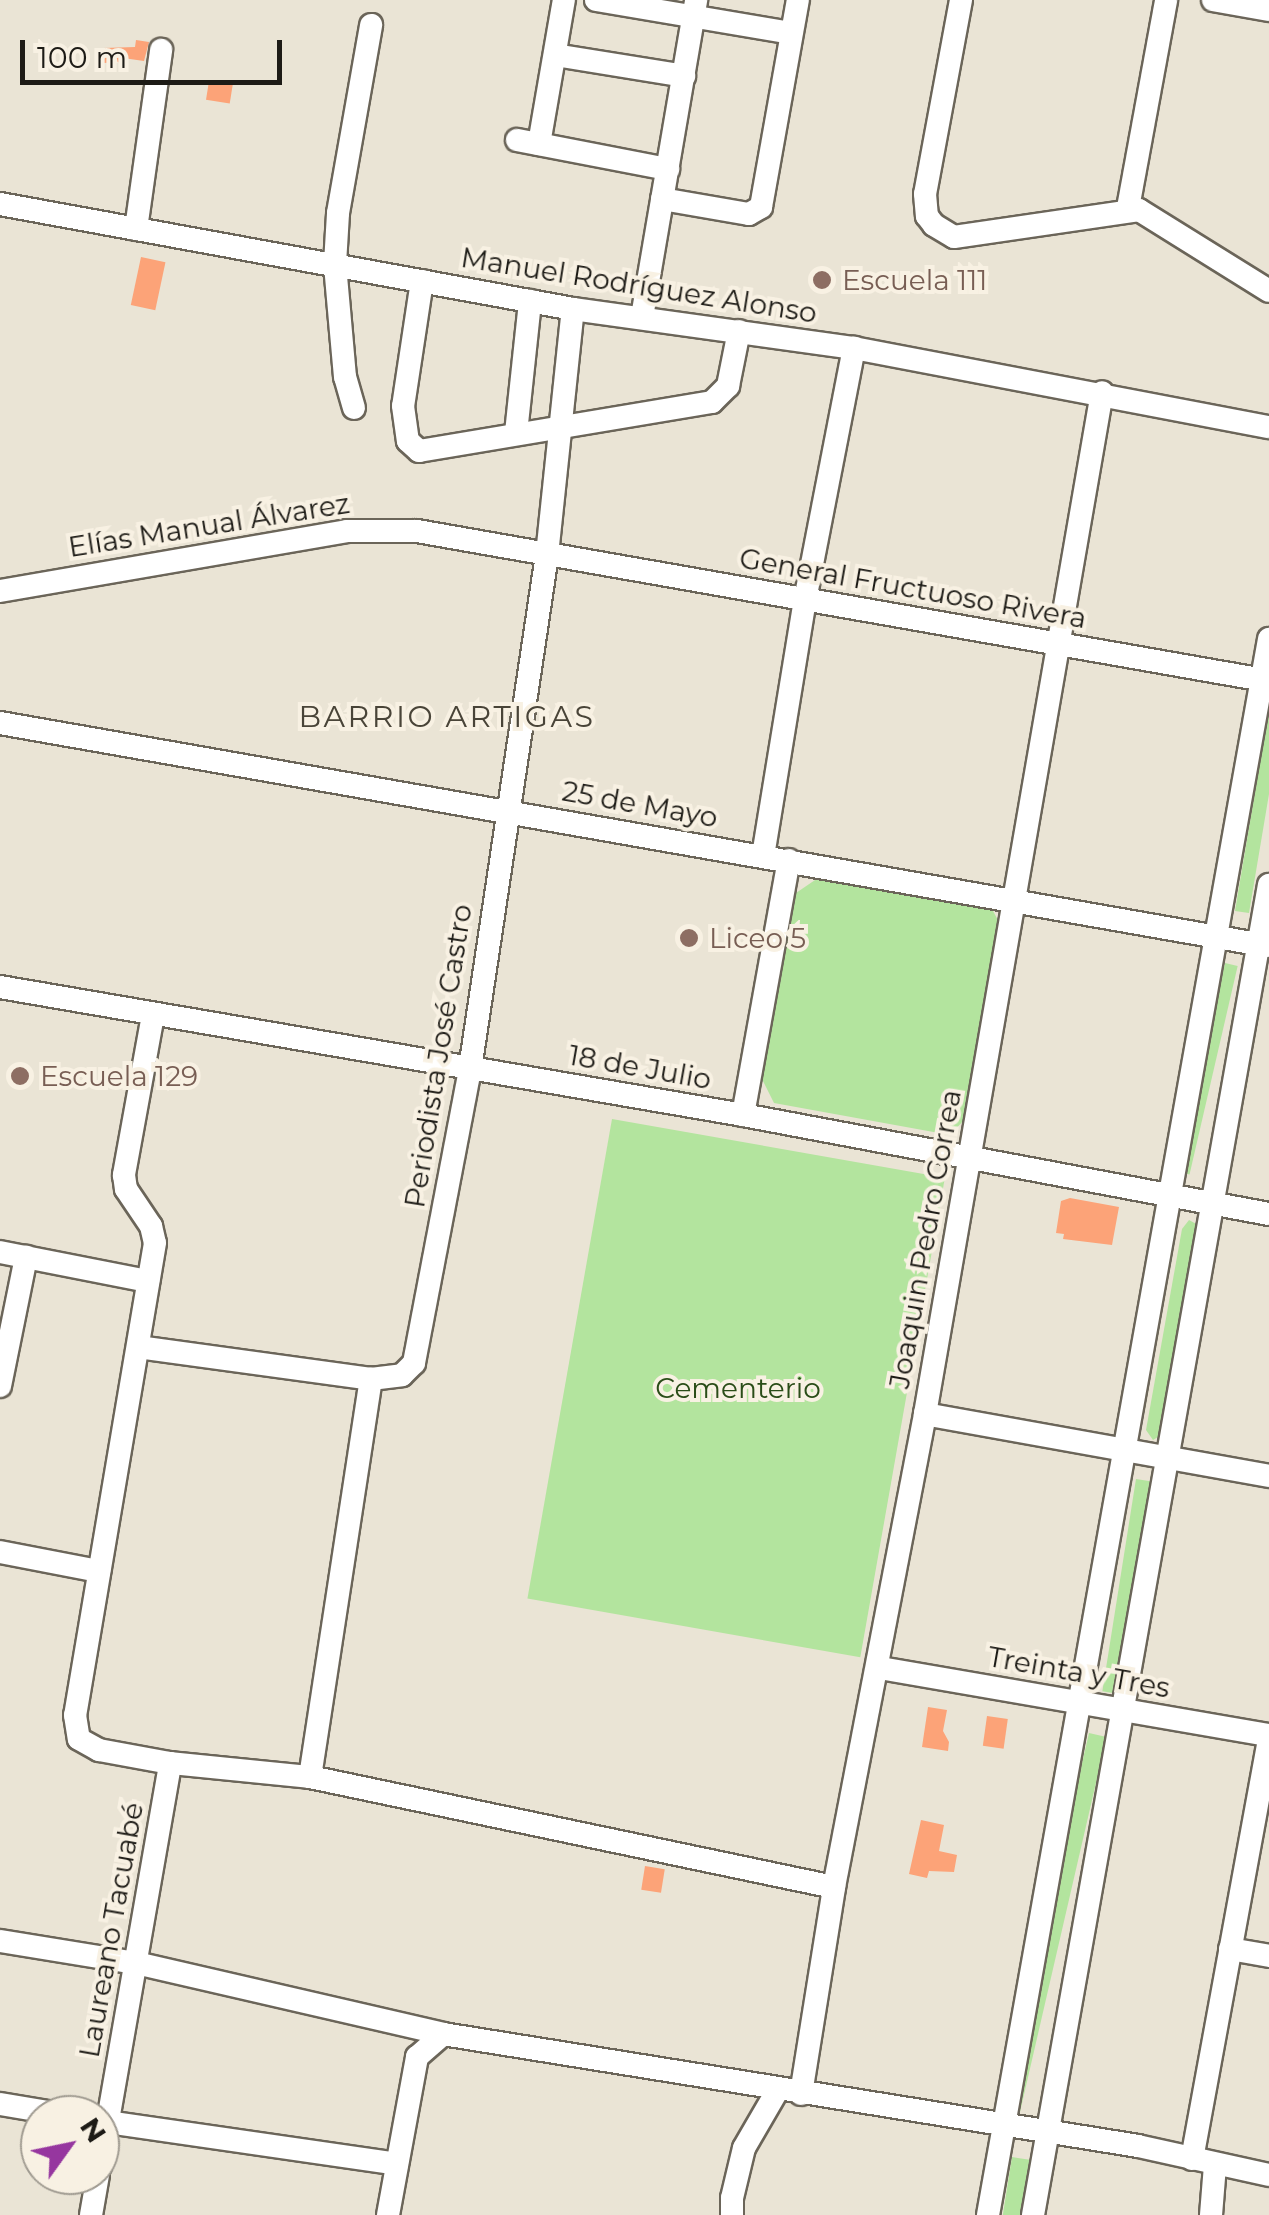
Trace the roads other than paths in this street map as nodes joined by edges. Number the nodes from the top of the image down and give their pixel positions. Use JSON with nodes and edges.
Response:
{"nodes":[{"id":1,"x":564,"y":0,"type":"edge"},
{"id":2,"x":596,"y":0,"type":"edge"},
{"id":3,"x":798,"y":0,"type":"edge"},
{"id":4,"x":961,"y":0,"type":"edge"},
{"id":5,"x":1166,"y":0,"type":"edge"},
{"id":6,"x":1213,"y":0,"type":"edge"},
{"id":7,"x":695,"y":8,"type":"edge"},
{"id":8,"x":1269,"y":10,"type":"edge"},
{"id":9,"x":371,"y":25,"type":"dead end"},
{"id":10,"x":791,"y":34,"type":"junction"},
{"id":11,"x":161,"y":50,"type":"dead end"},
{"id":12,"x":554,"y":54,"type":"junction"},
{"id":13,"x":684,"y":76,"type":"junction"},
{"id":14,"x":668,"y":169,"type":"junction"},
{"id":15,"x":662,"y":199,"type":"junction"},
{"id":16,"x":0,"y":204,"type":"edge"},
{"id":17,"x":1128,"y":208,"type":"junction"},
{"id":18,"x":136,"y":229,"type":"junction"},
{"id":19,"x":335,"y":264,"type":"junction"},
{"id":20,"x":422,"y":281,"type":"junction"},
{"id":21,"x":1269,"y":291,"type":"edge"},
{"id":22,"x":530,"y":301,"type":"junction"},
{"id":23,"x":572,"y":309,"type":"junction"},
{"id":24,"x":642,"y":317,"type":"junction"},
{"id":25,"x":739,"y":331,"type":"junction"},
{"id":26,"x":854,"y":348,"type":"junction"},
{"id":27,"x":1102,"y":392,"type":"junction"},
{"id":28,"x":354,"y":408,"type":"dead end"},
{"id":29,"x":562,"y":425,"type":"junction"},
{"id":30,"x":1269,"y":427,"type":"edge"},
{"id":31,"x":516,"y":433,"type":"junction"},
{"id":32,"x":547,"y":555,"type":"junction"},
{"id":33,"x":0,"y":591,"type":"edge"},
{"id":34,"x":804,"y":600,"type":"junction"},
{"id":35,"x":1269,"y":640,"type":"edge"},
{"id":36,"x":1056,"y":643,"type":"junction"},
{"id":37,"x":1265,"y":680,"type":"edge"},
{"id":38,"x":0,"y":723,"type":"edge"},
{"id":39,"x":506,"y":811,"type":"junction"},
{"id":40,"x":763,"y":856,"type":"junction"},
{"id":41,"x":789,"y":860,"type":"junction"},
{"id":42,"x":1269,"y":885,"type":"edge"},
{"id":43,"x":1013,"y":900,"type":"junction"},
{"id":44,"x":1217,"y":938,"type":"junction"},
{"id":45,"x":1264,"y":946,"type":"edge"},
{"id":46,"x":0,"y":987,"type":"edge"},
{"id":47,"x":154,"y":1015,"type":"junction"},
{"id":48,"x":470,"y":1069,"type":"junction"},
{"id":49,"x":744,"y":1116,"type":"junction"},
{"id":50,"x":969,"y":1157,"type":"junction"},
{"id":51,"x":1168,"y":1195,"type":"junction"},
{"id":52,"x":1213,"y":1202,"type":"junction"},
{"id":53,"x":1269,"y":1214,"type":"edge"},
{"id":54,"x":0,"y":1252,"type":"edge"},
{"id":55,"x":26,"y":1258,"type":"junction"},
{"id":56,"x":148,"y":1281,"type":"junction"},
{"id":57,"x":138,"y":1347,"type":"junction"},
{"id":58,"x":371,"y":1378,"type":"junction"},
{"id":59,"x":0,"y":1386,"type":"edge"},
{"id":60,"x":925,"y":1414,"type":"junction"},
{"id":61,"x":1126,"y":1452,"type":"junction"},
{"id":62,"x":1167,"y":1458,"type":"junction"},
{"id":63,"x":1269,"y":1476,"type":"edge"},
{"id":64,"x":0,"y":1552,"type":"edge"},
{"id":65,"x":98,"y":1570,"type":"junction"},
{"id":66,"x":880,"y":1668,"type":"junction"},
{"id":67,"x":1082,"y":1704,"type":"junction"},
{"id":68,"x":1124,"y":1711,"type":"junction"},
{"id":69,"x":1269,"y":1737,"type":"edge"},
{"id":70,"x":170,"y":1763,"type":"junction"},
{"id":71,"x":310,"y":1777,"type":"junction"},
{"id":72,"x":834,"y":1887,"type":"junction"},
{"id":73,"x":0,"y":1940,"type":"edge"},
{"id":74,"x":1230,"y":1949,"type":"junction"},
{"id":75,"x":1269,"y":1956,"type":"edge"},
{"id":76,"x":136,"y":1963,"type":"junction"},
{"id":77,"x":443,"y":2034,"type":"junction"},
{"id":78,"x":776,"y":2090,"type":"junction"},
{"id":79,"x":802,"y":2094,"type":"junction"},
{"id":80,"x":109,"y":2095,"type":"edge"},
{"id":81,"x":120,"y":2123,"type":"edge"},
{"id":82,"x":1004,"y":2126,"type":"junction"},
{"id":83,"x":1044,"y":2134,"type":"junction"},
{"id":84,"x":1204,"y":2162,"type":"junction"},
{"id":85,"x":398,"y":2164,"type":"junction"},
{"id":86,"x":1269,"y":2175,"type":"edge"},
{"id":87,"x":388,"y":2215,"type":"edge"},
{"id":88,"x":732,"y":2215,"type":"edge"},
{"id":89,"x":988,"y":2215,"type":"edge"},
{"id":90,"x":1033,"y":2215,"type":"edge"},
{"id":91,"x":1211,"y":2215,"type":"edge"}],
"edges":[{"from":1,"to":12,"type":"street"},
{"from":2,"to":7,"type":"street"},
{"from":3,"to":10,"type":"street"},
{"from":4,"to":17,"type":"street"},
{"from":5,"to":17,"type":"street"},
{"from":6,"to":8,"type":"street"},
{"from":7,"to":10,"type":"street"},
{"from":7,"to":13,"type":"street"},
{"from":9,"to":19,"type":"street"},
{"from":10,"to":15,"type":"street"},
{"from":11,"to":18,"type":"street"},
{"from":12,"to":13,"type":"street"},
{"from":12,"to":14,"type":"street"},
{"from":13,"to":14,"type":"street"},
{"from":14,"to":15,"type":"street"},
{"from":15,"to":24,"type":"street"},
{"from":16,"to":18,"type":"street","name":"Manuel Rodríguez Alonso"},
{"from":17,"to":21,"type":"street"},
{"from":18,"to":19,"type":"street","name":"Manuel Rodríguez Alonso"},
{"from":19,"to":20,"type":"street","name":"Manuel Rodríguez Alonso"},
{"from":19,"to":28,"type":"street"},
{"from":20,"to":22,"type":"street","name":"Manuel Rodríguez Alonso"},
{"from":20,"to":31,"type":"street"},
{"from":22,"to":23,"type":"street","name":"Manuel Rodríguez Alonso"},
{"from":22,"to":31,"type":"street"},
{"from":23,"to":24,"type":"street","name":"Manuel Rodríguez Alonso"},
{"from":23,"to":29,"type":"street","name":"Periodista José Castro"},
{"from":24,"to":25,"type":"street","name":"Manuel Rodríguez Alonso"},
{"from":25,"to":26,"type":"street","name":"Manuel Rodríguez Alonso"},
{"from":25,"to":29,"type":"street"},
{"from":26,"to":27,"type":"street","name":"Manuel Rodríguez Alonso"},
{"from":26,"to":34,"type":"street"},
{"from":27,"to":30,"type":"street","name":"Manuel Rodríguez Alonso"},
{"from":27,"to":36,"type":"street","name":"Joaquin Pedro Correa"},
{"from":29,"to":31,"type":"street"},
{"from":29,"to":32,"type":"street","name":"Periodista José Castro"},
{"from":32,"to":33,"type":"street","name":"Elías Manual Álvarez"},
{"from":32,"to":34,"type":"street","name":"General Fructuoso Rivera"},
{"from":32,"to":39,"type":"street","name":"Periodista José Castro"},
{"from":34,"to":36,"type":"street","name":"General Fructuoso Rivera"},
{"from":34,"to":40,"type":"street"},
{"from":35,"to":37,"type":"street"},
{"from":36,"to":37,"type":"street","name":"General Fructuoso Rivera"},
{"from":36,"to":43,"type":"street","name":"Joaquin Pedro Correa"},
{"from":37,"to":44,"type":"street"},
{"from":38,"to":39,"type":"street","name":"25 de Mayo"},
{"from":39,"to":40,"type":"street","name":"25 de Mayo"},
{"from":39,"to":48,"type":"street","name":"Periodista José Castro"},
{"from":40,"to":41,"type":"street","name":"25 de Mayo"},
{"from":41,"to":43,"type":"street","name":"25 de Mayo"},
{"from":41,"to":49,"type":"street"},
{"from":42,"to":45,"type":"street"},
{"from":43,"to":44,"type":"street","name":"25 de Mayo"},
{"from":43,"to":50,"type":"street","name":"Joaquin Pedro Correa"},
{"from":44,"to":45,"type":"street","name":"25 de Mayo"},
{"from":44,"to":51,"type":"street"},
{"from":45,"to":52,"type":"street"},
{"from":46,"to":47,"type":"street","name":"18 de Julio"},
{"from":47,"to":48,"type":"street","name":"18 de Julio"},
{"from":47,"to":56,"type":"street"},
{"from":48,"to":49,"type":"street","name":"18 de Julio"},
{"from":48,"to":58,"type":"street","name":"Periodista José Castro"},
{"from":49,"to":50,"type":"street","name":"18 de Julio"},
{"from":50,"to":51,"type":"street","name":"18 de Julio"},
{"from":50,"to":60,"type":"street","name":"Joaquin Pedro Correa"},
{"from":51,"to":52,"type":"street","name":"18 de Julio"},
{"from":51,"to":61,"type":"street"},
{"from":52,"to":53,"type":"street","name":"18 de Julio"},
{"from":52,"to":62,"type":"street"},
{"from":54,"to":55,"type":"street"},
{"from":55,"to":56,"type":"street"},
{"from":55,"to":59,"type":"street"},
{"from":56,"to":57,"type":"street"},
{"from":57,"to":58,"type":"street"},
{"from":57,"to":65,"type":"street"},
{"from":58,"to":71,"type":"street"},
{"from":60,"to":61,"type":"street"},
{"from":60,"to":66,"type":"street","name":"Joaquin Pedro Correa"},
{"from":61,"to":62,"type":"street"},
{"from":61,"to":67,"type":"street"},
{"from":62,"to":63,"type":"street"},
{"from":62,"to":68,"type":"street"},
{"from":64,"to":65,"type":"street"},
{"from":65,"to":70,"type":"street"},
{"from":66,"to":67,"type":"street","name":"Treinta y Tres"},
{"from":66,"to":72,"type":"street","name":"Joaquin Pedro Correa"},
{"from":67,"to":68,"type":"street","name":"Treinta y Tres"},
{"from":67,"to":82,"type":"street"},
{"from":68,"to":69,"type":"street","name":"Treinta y Tres"},
{"from":68,"to":83,"type":"street"},
{"from":69,"to":74,"type":"street"},
{"from":70,"to":71,"type":"street"},
{"from":70,"to":76,"type":"street","name":"Laureano Tacuabé"},
{"from":71,"to":72,"type":"street"},
{"from":72,"to":79,"type":"street","name":"Joaquin Pedro Correa"},
{"from":73,"to":76,"type":"street"},
{"from":74,"to":75,"type":"street"},
{"from":74,"to":84,"type":"street"},
{"from":76,"to":77,"type":"street"},
{"from":76,"to":80,"type":"street","name":"Laureano Tacuabé"},
{"from":77,"to":78,"type":"street"},
{"from":77,"to":85,"type":"street"},
{"from":78,"to":79,"type":"street"},
{"from":78,"to":88,"type":"street"},
{"from":79,"to":82,"type":"street"},
{"from":81,"to":85,"type":"street"},
{"from":82,"to":83,"type":"street"},
{"from":82,"to":89,"type":"street"},
{"from":83,"to":84,"type":"street"},
{"from":83,"to":90,"type":"street"},
{"from":84,"to":86,"type":"street"},
{"from":84,"to":91,"type":"street"},
{"from":85,"to":87,"type":"street"}]}
